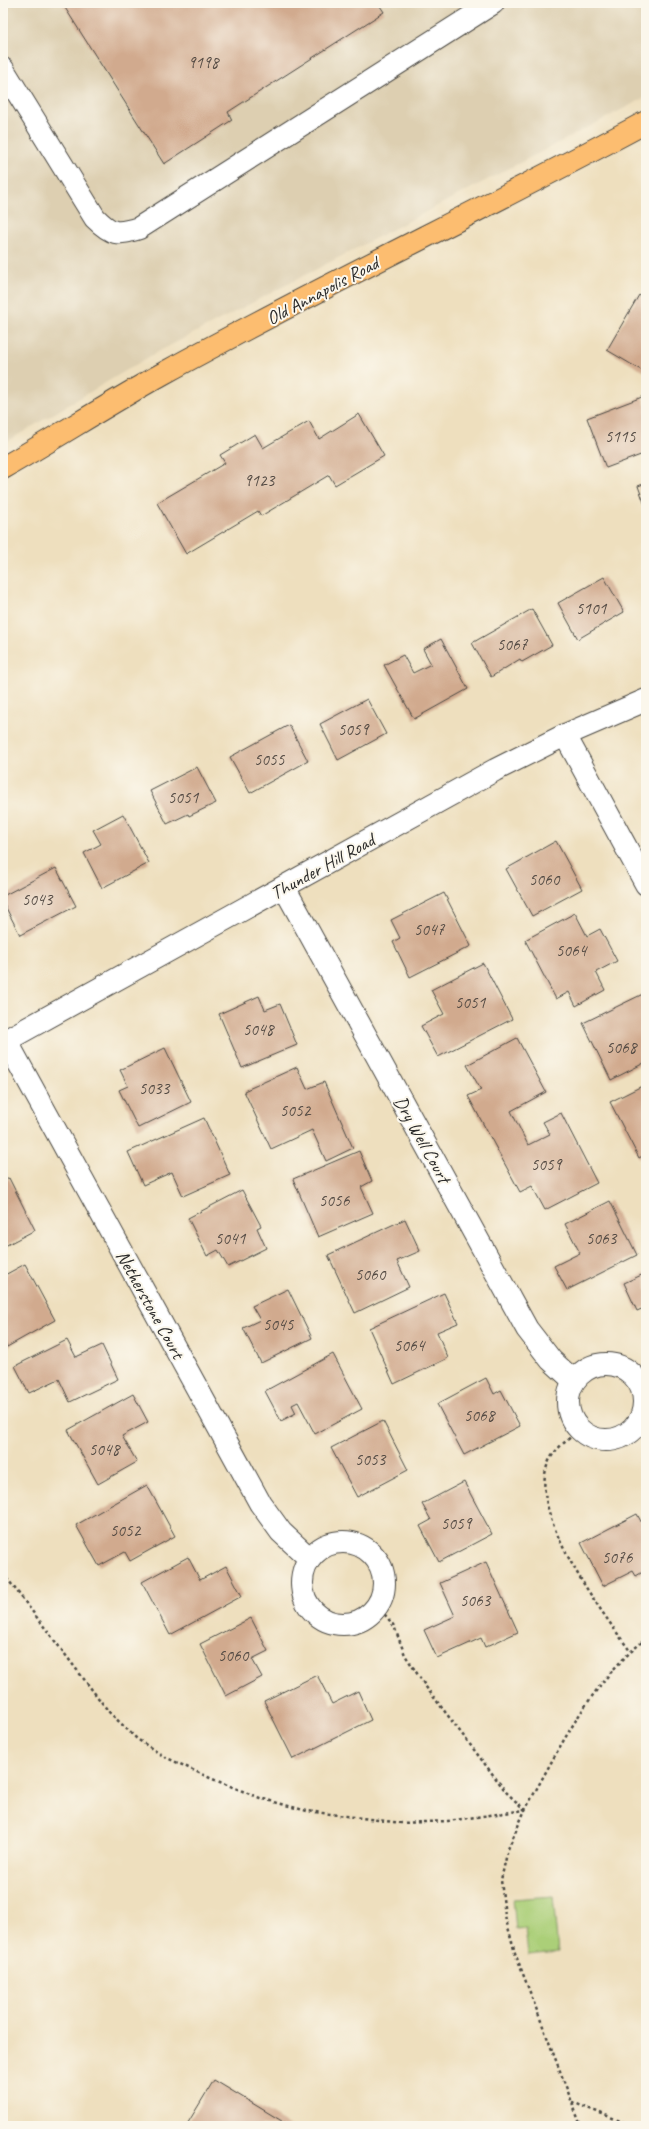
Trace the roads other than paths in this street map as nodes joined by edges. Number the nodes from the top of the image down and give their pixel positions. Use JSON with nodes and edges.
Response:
{"nodes":[{"id":1,"x":493,"y":3,"type":"edge"},
{"id":2,"x":3,"y":69,"type":"edge"},
{"id":3,"x":646,"y":122,"type":"edge"},
{"id":4,"x":3,"y":468,"type":"edge"},
{"id":5,"x":646,"y":700,"type":"edge"},
{"id":6,"x":565,"y":735,"type":"junction"},
{"id":7,"x":646,"y":884,"type":"edge"},
{"id":8,"x":284,"y":887,"type":"junction"},
{"id":9,"x":4,"y":1041,"type":"edge"},
{"id":10,"x":574,"y":1381,"type":"junction"},
{"id":11,"x":309,"y":1558,"type":"junction"}],
"edges":[{"from":1,"to":2,"type":"street"},
{"from":3,"to":4,"type":"main road","name":"Old Annapolis Road"},
{"from":5,"to":6,"type":"street","name":"Thunder Hill Road"},
{"from":6,"to":7,"type":"street"},
{"from":6,"to":8,"type":"street","name":"Thunder Hill Road"},
{"from":8,"to":9,"type":"street","name":"Thunder Hill Road"},
{"from":8,"to":10,"type":"street","name":"Dry Well Court"},
{"from":9,"to":11,"type":"street","name":"Netherstone Court"},
{"from":10,"to":10,"type":"street"},
{"from":11,"to":11,"type":"street"}]}
